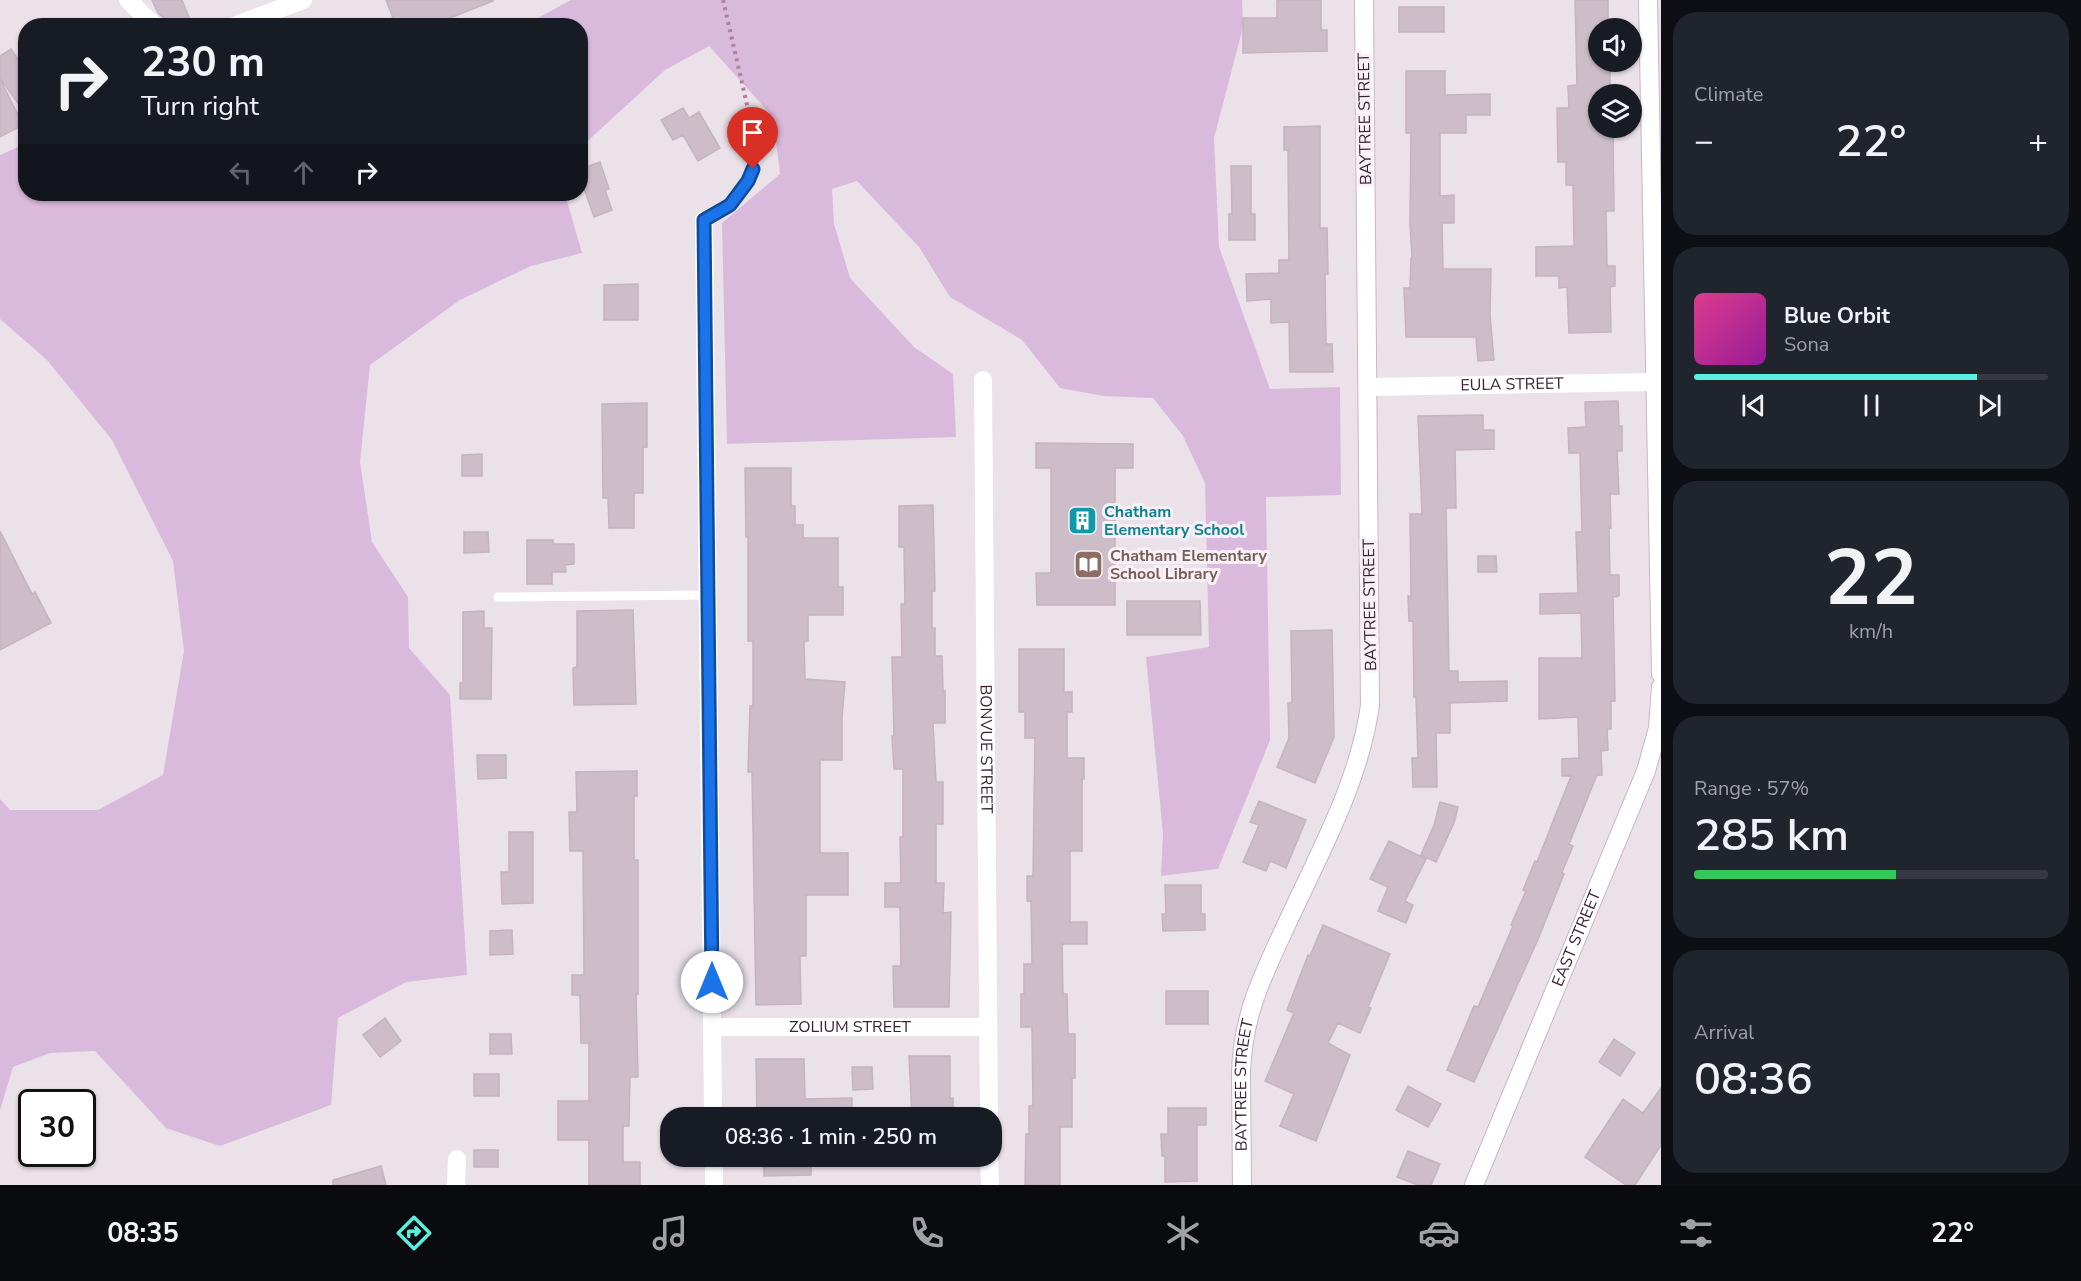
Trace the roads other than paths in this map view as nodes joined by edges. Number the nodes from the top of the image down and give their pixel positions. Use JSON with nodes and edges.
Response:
{"nodes":[{"id":1,"x":128,"y":0,"type":"edge"},
{"id":2,"x":303,"y":0,"type":"edge"},
{"id":3,"x":1364,"y":0,"type":"edge"},
{"id":4,"x":1648,"y":0,"type":"edge"},
{"id":5,"x":146,"y":18,"type":"edge"},
{"id":6,"x":255,"y":18,"type":"edge"},
{"id":7,"x":758,"y":156,"type":"road end"},
{"id":8,"x":704,"y":220,"type":"joint"},
{"id":9,"x":983,"y":380,"type":"dead end"},
{"id":10,"x":1655,"y":382,"type":"junction"},
{"id":11,"x":1368,"y":387,"type":"junction"},
{"id":12,"x":708,"y":595,"type":"junction"},
{"id":13,"x":498,"y":597,"type":"dead end"},
{"id":14,"x":1661,"y":674,"type":"edge"},
{"id":15,"x":1661,"y":687,"type":"edge"},
{"id":16,"x":712,"y":1027,"type":"junction"},
{"id":17,"x":988,"y":1027,"type":"junction"},
{"id":18,"x":713,"y":1107,"type":"edge"},
{"id":19,"x":989,"y":1107,"type":"edge"},
{"id":20,"x":457,"y":1159,"type":"dead end"},
{"id":21,"x":714,"y":1167,"type":"edge"},
{"id":22,"x":989,"y":1167,"type":"edge"},
{"id":23,"x":456,"y":1185,"type":"edge"},
{"id":24,"x":714,"y":1185,"type":"edge"},
{"id":25,"x":990,"y":1185,"type":"edge"},
{"id":26,"x":1242,"y":1185,"type":"edge"},
{"id":27,"x":1474,"y":1185,"type":"edge"}],
"edges":[{"from":1,"to":5,"type":"street"},
{"from":2,"to":6,"type":"street"},
{"from":3,"to":11,"type":"street","name":"BAYTREE STREET"},
{"from":4,"to":10,"type":"street"},
{"from":7,"to":8,"type":"lane"},
{"from":8,"to":12,"type":"street"},
{"from":9,"to":17,"type":"street","name":"BONVUE STREET"},
{"from":10,"to":11,"type":"street","name":"EULA STREET"},
{"from":10,"to":14,"type":"street"},
{"from":11,"to":26,"type":"street","name":"BAYTREE STREET"},
{"from":12,"to":13,"type":"lane"},
{"from":12,"to":16,"type":"street"},
{"from":15,"to":27,"type":"street","name":"EAST STREET"},
{"from":16,"to":17,"type":"street","name":"ZOLIUM STREET"},
{"from":16,"to":18,"type":"street"},
{"from":17,"to":19,"type":"street","name":"BONVUE STREET"},
{"from":20,"to":23,"type":"street"},
{"from":21,"to":24,"type":"street"},
{"from":22,"to":25,"type":"street"}]}
